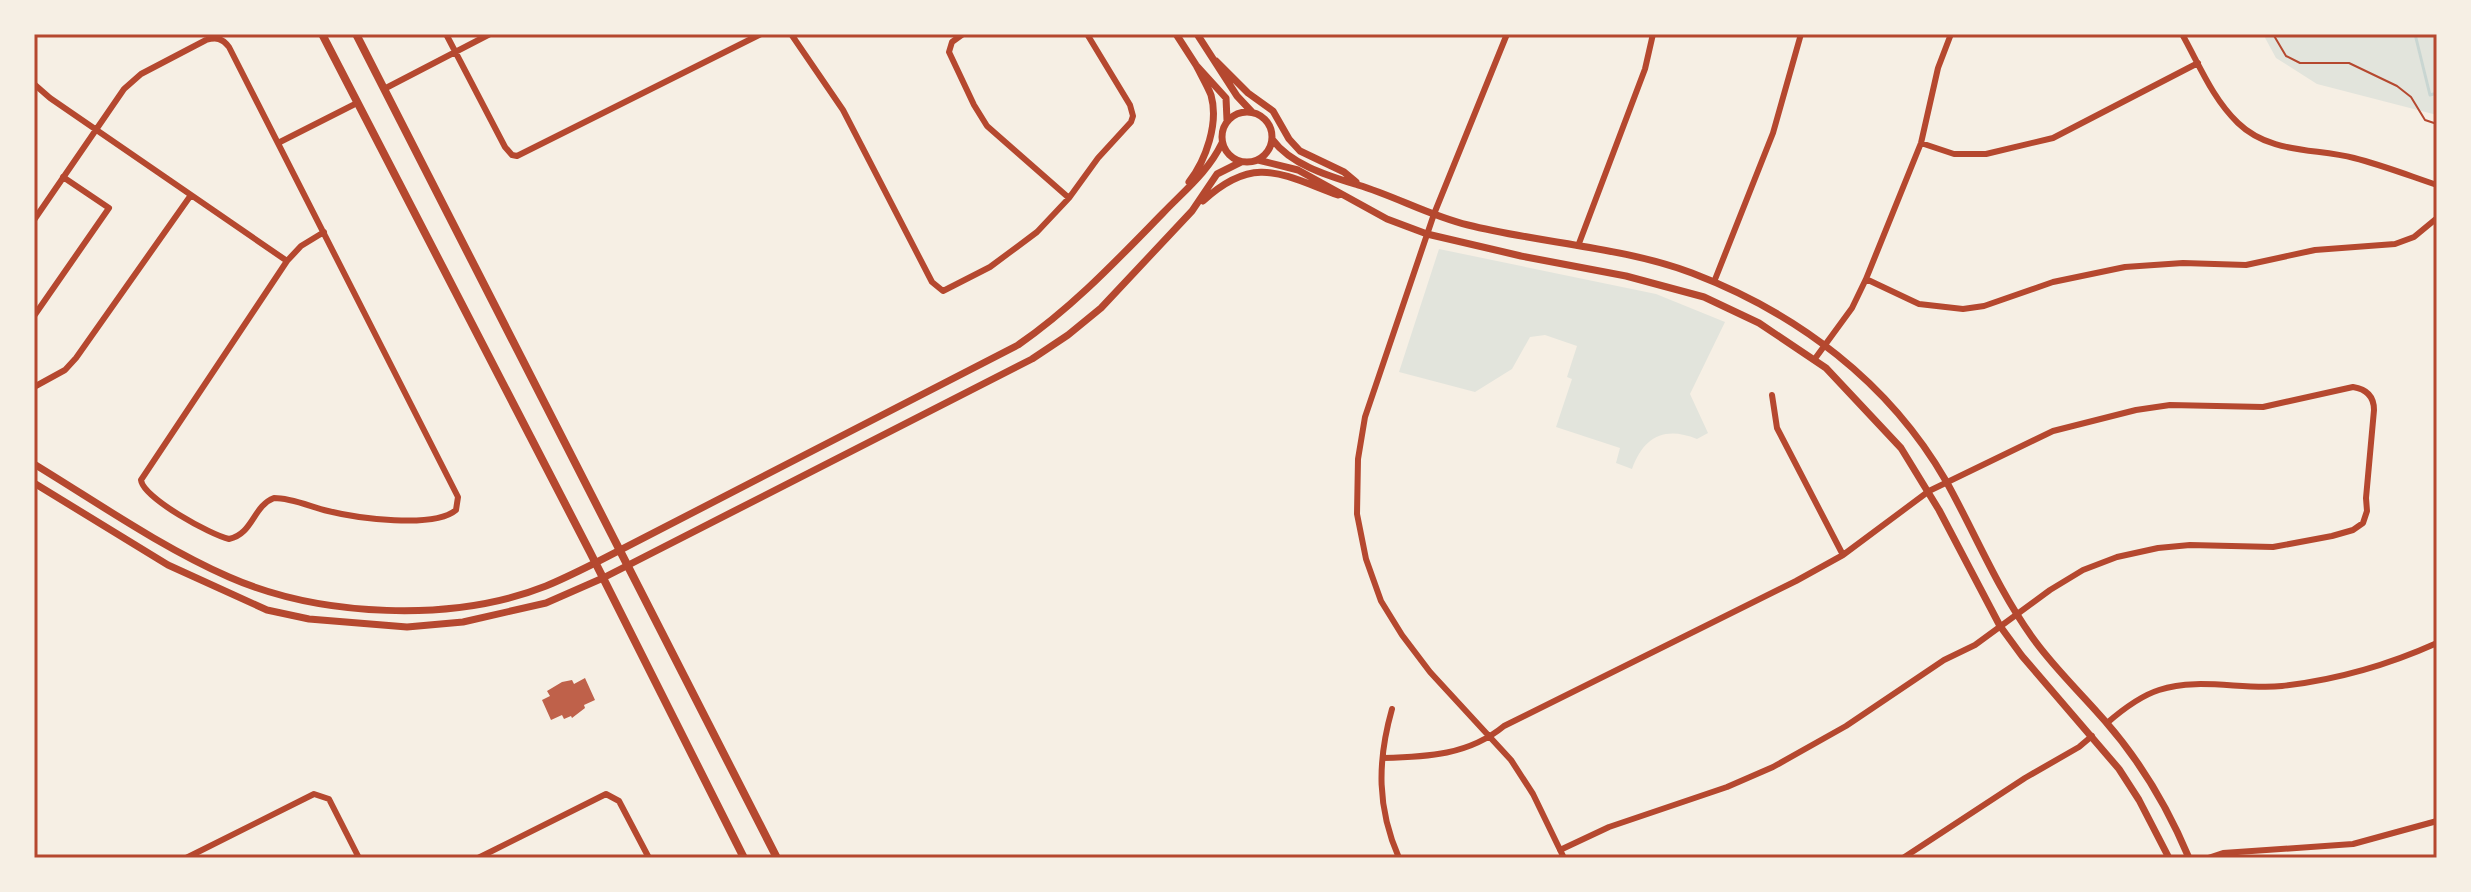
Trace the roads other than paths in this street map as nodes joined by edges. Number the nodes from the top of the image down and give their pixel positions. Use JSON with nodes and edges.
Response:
{"nodes":[{"id":1,"x":322,"y":34,"type":"edge"},
{"id":2,"x":356,"y":34,"type":"edge"},
{"id":3,"x":446,"y":34,"type":"edge"},
{"id":4,"x":490,"y":34,"type":"edge"},
{"id":5,"x":761,"y":34,"type":"edge"},
{"id":6,"x":791,"y":34,"type":"edge"},
{"id":7,"x":963,"y":34,"type":"edge"},
{"id":8,"x":1087,"y":34,"type":"edge"},
{"id":9,"x":1176,"y":34,"type":"edge"},
{"id":10,"x":1197,"y":34,"type":"edge"},
{"id":11,"x":1507,"y":34,"type":"edge"},
{"id":12,"x":1653,"y":34,"type":"edge"},
{"id":13,"x":1801,"y":34,"type":"edge"},
{"id":14,"x":1951,"y":34,"type":"edge"},
{"id":15,"x":2182,"y":34,"type":"edge"},
{"id":16,"x":455,"y":52,"type":"junction"},
{"id":17,"x":1216,"y":61,"type":"junction"},
{"id":18,"x":2198,"y":63,"type":"junction"},
{"id":19,"x":1196,"y":65,"type":"junction"},
{"id":20,"x":34,"y":84,"type":"edge"},
{"id":21,"x":384,"y":89,"type":"junction"},
{"id":22,"x":357,"y":103,"type":"junction"},
{"id":23,"x":1252,"y":112,"type":"junction"},
{"id":24,"x":1227,"y":122,"type":"junction"},
{"id":25,"x":96,"y":129,"type":"junction"},
{"id":26,"x":1272,"y":139,"type":"junction"},
{"id":27,"x":278,"y":143,"type":"junction"},
{"id":28,"x":1222,"y":143,"type":"junction"},
{"id":29,"x":1921,"y":143,"type":"junction"},
{"id":30,"x":1258,"y":160,"type":"junction"},
{"id":31,"x":1241,"y":162,"type":"junction"},
{"id":32,"x":63,"y":177,"type":"junction"},
{"id":33,"x":1360,"y":185,"type":"junction"},
{"id":34,"x":2437,"y":185,"type":"edge"},
{"id":35,"x":191,"y":195,"type":"junction"},
{"id":36,"x":1069,"y":198,"type":"junction"},
{"id":37,"x":1178,"y":198,"type":"junction"},
{"id":38,"x":1347,"y":199,"type":"junction"},
{"id":39,"x":1192,"y":211,"type":"junction"},
{"id":40,"x":1434,"y":214,"type":"junction"},
{"id":41,"x":2437,"y":218,"type":"edge"},
{"id":42,"x":34,"y":220,"type":"edge"},
{"id":43,"x":324,"y":232,"type":"junction"},
{"id":44,"x":1427,"y":234,"type":"junction"},
{"id":45,"x":1578,"y":246,"type":"junction"},
{"id":46,"x":287,"y":261,"type":"junction"},
{"id":47,"x":1866,"y":279,"type":"junction"},
{"id":48,"x":1714,"y":282,"type":"junction"},
{"id":49,"x":34,"y":316,"type":"edge"},
{"id":50,"x":1825,"y":345,"type":"junction"},
{"id":51,"x":1814,"y":360,"type":"junction"},
{"id":52,"x":34,"y":387,"type":"edge"},
{"id":53,"x":1772,"y":395,"type":"dead end"},
{"id":54,"x":34,"y":464,"type":"edge"},
{"id":55,"x":1946,"y":481,"type":"junction"},
{"id":56,"x":34,"y":483,"type":"edge"},
{"id":57,"x":1929,"y":491,"type":"junction"},
{"id":58,"x":619,"y":551,"type":"junction"},
{"id":59,"x":1843,"y":555,"type":"junction"},
{"id":60,"x":595,"y":563,"type":"junction"},
{"id":61,"x":627,"y":565,"type":"junction"},
{"id":62,"x":231,"y":577,"type":"junction"},
{"id":63,"x":603,"y":578,"type":"junction"},
{"id":64,"x":223,"y":593,"type":"junction"},
{"id":65,"x":2016,"y":615,"type":"junction"},
{"id":66,"x":2000,"y":626,"type":"junction"},
{"id":67,"x":2437,"y":643,"type":"edge"},
{"id":68,"x":1392,"y":709,"type":"dead end"},
{"id":69,"x":2107,"y":723,"type":"junction"},
{"id":70,"x":2092,"y":736,"type":"junction"},
{"id":71,"x":1489,"y":739,"type":"junction"},
{"id":72,"x":1383,"y":758,"type":"junction"},
{"id":73,"x":2437,"y":821,"type":"edge"},
{"id":74,"x":1560,"y":850,"type":"junction"},
{"id":75,"x":186,"y":858,"type":"edge"},
{"id":76,"x":359,"y":858,"type":"edge"},
{"id":77,"x":478,"y":858,"type":"edge"},
{"id":78,"x":649,"y":858,"type":"edge"},
{"id":79,"x":744,"y":858,"type":"edge"},
{"id":80,"x":777,"y":858,"type":"edge"},
{"id":81,"x":1399,"y":858,"type":"edge"},
{"id":82,"x":1564,"y":858,"type":"edge"},
{"id":83,"x":1903,"y":858,"type":"edge"},
{"id":84,"x":2169,"y":858,"type":"edge"},
{"id":85,"x":2189,"y":858,"type":"edge"},
{"id":86,"x":2208,"y":858,"type":"edge"}],
"edges":[{"from":1,"to":22,"type":"main road"},
{"from":2,"to":21,"type":"main road"},
{"from":3,"to":16,"type":"street"},
{"from":4,"to":16,"type":"street"},
{"from":5,"to":16,"type":"street"},
{"from":6,"to":36,"type":"street"},
{"from":7,"to":36,"type":"street"},
{"from":8,"to":36,"type":"street"},
{"from":9,"to":19,"type":"street"},
{"from":10,"to":17,"type":"street"},
{"from":11,"to":40,"type":"street"},
{"from":12,"to":45,"type":"street"},
{"from":13,"to":48,"type":"street"},
{"from":14,"to":29,"type":"street"},
{"from":15,"to":18,"type":"street"},
{"from":16,"to":21,"type":"street"},
{"from":17,"to":23,"type":"street"},
{"from":17,"to":33,"type":"street"},
{"from":18,"to":29,"type":"street"},
{"from":18,"to":34,"type":"street"},
{"from":19,"to":24,"type":"street"},
{"from":19,"to":37,"type":"street"},
{"from":20,"to":25,"type":"street"},
{"from":21,"to":58,"type":"main road"},
{"from":22,"to":27,"type":"street"},
{"from":22,"to":60,"type":"main road"},
{"from":23,"to":24,"type":"street"},
{"from":23,"to":26,"type":"street"},
{"from":24,"to":28,"type":"street"},
{"from":25,"to":27,"type":"street"},
{"from":25,"to":32,"type":"street"},
{"from":25,"to":35,"type":"street"},
{"from":26,"to":30,"type":"street"},
{"from":26,"to":33,"type":"street"},
{"from":27,"to":43,"type":"street"},
{"from":28,"to":31,"type":"street"},
{"from":28,"to":37,"type":"street"},
{"from":29,"to":47,"type":"street"},
{"from":30,"to":31,"type":"street"},
{"from":30,"to":38,"type":"street"},
{"from":31,"to":39,"type":"street"},
{"from":32,"to":42,"type":"street"},
{"from":32,"to":49,"type":"street"},
{"from":33,"to":40,"type":"street"},
{"from":35,"to":46,"type":"street"},
{"from":35,"to":52,"type":"street"},
{"from":37,"to":58,"type":"street"},
{"from":38,"to":39,"type":"street"},
{"from":38,"to":44,"type":"street"},
{"from":39,"to":61,"type":"street"},
{"from":40,"to":44,"type":"street"},
{"from":40,"to":45,"type":"street"},
{"from":41,"to":47,"type":"street"},
{"from":43,"to":46,"type":"street"},
{"from":43,"to":46,"type":"street"},
{"from":44,"to":51,"type":"street"},
{"from":44,"to":71,"type":"street"},
{"from":45,"to":48,"type":"street"},
{"from":47,"to":50,"type":"street"},
{"from":48,"to":50,"type":"street"},
{"from":50,"to":51,"type":"street"},
{"from":50,"to":55,"type":"street"},
{"from":51,"to":57,"type":"street"},
{"from":53,"to":59,"type":"street"},
{"from":54,"to":62,"type":"street"},
{"from":55,"to":57,"type":"street"},
{"from":55,"to":65,"type":"street"},
{"from":55,"to":65,"type":"street"},
{"from":56,"to":64,"type":"street"},
{"from":57,"to":59,"type":"street"},
{"from":57,"to":66,"type":"street"},
{"from":58,"to":60,"type":"street"},
{"from":58,"to":61,"type":"main road"},
{"from":59,"to":71,"type":"street"},
{"from":60,"to":62,"type":"street"},
{"from":60,"to":63,"type":"main road"},
{"from":61,"to":63,"type":"street"},
{"from":61,"to":80,"type":"main road"},
{"from":62,"to":64,"type":"street"},
{"from":63,"to":64,"type":"street"},
{"from":63,"to":79,"type":"main road"},
{"from":65,"to":66,"type":"street"},
{"from":65,"to":69,"type":"street"},
{"from":66,"to":70,"type":"street"},
{"from":66,"to":74,"type":"street"},
{"from":67,"to":69,"type":"street"},
{"from":68,"to":72,"type":"street"},
{"from":69,"to":85,"type":"street"},
{"from":70,"to":83,"type":"street"},
{"from":70,"to":84,"type":"street"},
{"from":71,"to":72,"type":"street"},
{"from":71,"to":74,"type":"street"},
{"from":72,"to":81,"type":"street"},
{"from":73,"to":86,"type":"street"},
{"from":74,"to":82,"type":"street"},
{"from":75,"to":76,"type":"street"},
{"from":77,"to":78,"type":"street"}]}
